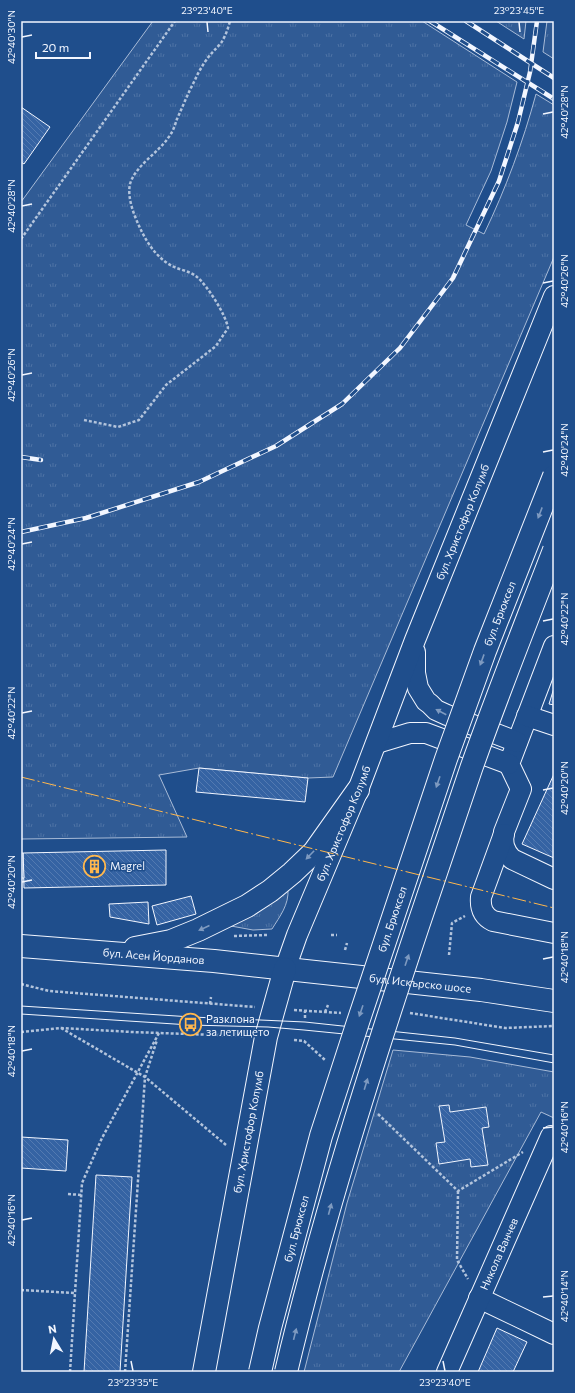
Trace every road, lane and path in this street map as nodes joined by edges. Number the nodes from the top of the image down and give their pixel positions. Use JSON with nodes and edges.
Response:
{"nodes":[{"id":1,"x":175,"y":21,"type":"edge"},
{"id":2,"x":230,"y":21,"type":"edge"},
{"id":3,"x":21,"y":239,"type":"edge"},
{"id":4,"x":554,"y":296,"type":"edge"},
{"id":5,"x":84,"y":420,"type":"dead end"},
{"id":6,"x":554,"y":476,"type":"edge"},
{"id":7,"x":554,"y":550,"type":"edge"},
{"id":8,"x":415,"y":640,"type":"junction"},
{"id":9,"x":554,"y":646,"type":"edge"},
{"id":10,"x":527,"y":716,"type":"junction"},
{"id":11,"x":554,"y":725,"type":"edge"},
{"id":12,"x":517,"y":742,"type":"junction"},
{"id":13,"x":377,"y":743,"type":"junction"},
{"id":14,"x":509,"y":764,"type":"junction"},
{"id":15,"x":358,"y":790,"type":"junction"},
{"id":16,"x":504,"y":832,"type":"junction"},
{"id":17,"x":554,"y":879,"type":"edge"},
{"id":18,"x":481,"y":908,"type":"junction"},
{"id":19,"x":554,"y":933,"type":"edge"},
{"id":20,"x":267,"y":935,"type":"dead end"},
{"id":21,"x":331,"y":935,"type":"dead end"},
{"id":22,"x":337,"y":935,"type":"dead end"},
{"id":23,"x":230,"y":936,"type":"dead end"},
{"id":24,"x":347,"y":943,"type":"dead end"},
{"id":25,"x":21,"y":946,"type":"edge"},
{"id":26,"x":345,"y":950,"type":"dead end"},
{"id":27,"x":108,"y":954,"type":"junction"},
{"id":28,"x":449,"y":955,"type":"dead end"},
{"id":29,"x":285,"y":969,"type":"junction"},
{"id":30,"x":21,"y":984,"type":"edge"},
{"id":31,"x":210,"y":997,"type":"dead end"},
{"id":32,"x":554,"y":1001,"type":"edge"},
{"id":33,"x":210,"y":1004,"type":"junction"},
{"id":34,"x":224,"y":1005,"type":"junction"},
{"id":35,"x":328,"y":1005,"type":"dead end"},
{"id":36,"x":231,"y":1006,"type":"dead end"},
{"id":37,"x":226,"y":1009,"type":"dead end"},
{"id":38,"x":325,"y":1012,"type":"junction"},
{"id":39,"x":405,"y":1012,"type":"dead end"},
{"id":40,"x":345,"y":1013,"type":"dead end"},
{"id":41,"x":305,"y":1018,"type":"dead end"},
{"id":42,"x":554,"y":1026,"type":"edge"},
{"id":43,"x":61,"y":1028,"type":"junction"},
{"id":44,"x":21,"y":1032,"type":"edge"},
{"id":45,"x":235,"y":1032,"type":"dead end"},
{"id":46,"x":159,"y":1034,"type":"junction"},
{"id":47,"x":237,"y":1036,"type":"junction"},
{"id":48,"x":244,"y":1036,"type":"dead end"},
{"id":49,"x":294,"y":1040,"type":"dead end"},
{"id":50,"x":329,"y":1064,"type":"dead end"},
{"id":51,"x":138,"y":1073,"type":"junction"},
{"id":52,"x":145,"y":1077,"type":"junction"},
{"id":53,"x":375,"y":1111,"type":"dead end"},
{"id":54,"x":552,"y":1137,"type":"edge"},
{"id":55,"x":524,"y":1152,"type":"dead end"},
{"id":56,"x":243,"y":1160,"type":"junction"},
{"id":57,"x":458,"y":1191,"type":"junction"},
{"id":58,"x":68,"y":1194,"type":"dead end"},
{"id":59,"x":81,"y":1195,"type":"junction"},
{"id":60,"x":21,"y":1290,"type":"edge"},
{"id":61,"x":75,"y":1293,"type":"junction"},
{"id":62,"x":479,"y":1298,"type":"junction"},
{"id":63,"x":554,"y":1334,"type":"edge"},
{"id":64,"x":70,"y":1372,"type":"edge"},
{"id":65,"x":125,"y":1372,"type":"edge"},
{"id":66,"x":204,"y":1372,"type":"edge"},
{"id":67,"x":260,"y":1372,"type":"edge"},
{"id":68,"x":286,"y":1372,"type":"edge"},
{"id":69,"x":447,"y":1372,"type":"edge"}],
"edges":[{"from":1,"to":3,"type":"path"},
{"from":2,"to":5,"type":"path"},
{"from":4,"to":8,"type":"street","name":"бул. Христофор Колумб"},
{"from":6,"to":67,"type":"main road","name":"бул. Брюксел","one_way":true,"bridge":true},
{"from":68,"to":7,"type":"main road","one_way":true,"bridge":true},
{"from":12,"to":8,"type":"street","one_way":true},
{"from":8,"to":13,"type":"street","name":"бул. Христофор Колумб"},
{"from":9,"to":10,"type":"street"},
{"from":10,"to":11,"type":"street"},
{"from":10,"to":12,"type":"street"},
{"from":12,"to":14,"type":"street"},
{"from":13,"to":14,"type":"street"},
{"from":13,"to":15,"type":"street","name":"бул. Христофор Колумб"},
{"from":14,"to":16,"type":"street"},
{"from":15,"to":27,"type":"main road","one_way":true},
{"from":15,"to":29,"type":"street","name":"бул. Христофор Колумб"},
{"from":16,"to":17,"type":"street"},
{"from":16,"to":18,"type":"street"},
{"from":18,"to":19,"type":"street"},
{"from":18,"to":28,"type":"path"},
{"from":20,"to":23,"type":"path"},
{"from":21,"to":22,"type":"path"},
{"from":24,"to":26,"type":"path"},
{"from":25,"to":27,"type":"main road","name":"бул. Асен Йорданов"},
{"from":27,"to":29,"type":"main road","name":"бул. Асен Йорданов"},
{"from":29,"to":32,"type":"main road","name":"бул. Искърско шосе"},
{"from":29,"to":56,"type":"main road","name":"бул. Христофор Колумб"},
{"from":30,"to":33,"type":"path"},
{"from":31,"to":33,"type":"path"},
{"from":33,"to":34,"type":"path"},
{"from":34,"to":36,"type":"path"},
{"from":34,"to":37,"type":"path"},
{"from":35,"to":38,"type":"path"},
{"from":38,"to":40,"type":"path"},
{"from":38,"to":41,"type":"path"},
{"from":39,"to":42,"type":"path"},
{"from":43,"to":44,"type":"path"},
{"from":43,"to":46,"type":"path"},
{"from":43,"to":51,"type":"path"},
{"from":45,"to":47,"type":"path"},
{"from":46,"to":47,"type":"path"},
{"from":46,"to":51,"type":"path"},
{"from":46,"to":52,"type":"path"},
{"from":47,"to":48,"type":"path"},
{"from":49,"to":50,"type":"path"},
{"from":51,"to":52,"type":"path"},
{"from":51,"to":59,"type":"path"},
{"from":52,"to":56,"type":"path"},
{"from":52,"to":65,"type":"path"},
{"from":53,"to":57,"type":"path"},
{"from":54,"to":62,"type":"street","name":"Никола Ванчев"},
{"from":55,"to":57,"type":"path"},
{"from":56,"to":66,"type":"main road","name":"бул. Христофор Колумб"},
{"from":57,"to":62,"type":"path"},
{"from":58,"to":59,"type":"path"},
{"from":59,"to":61,"type":"path"},
{"from":60,"to":61,"type":"path"},
{"from":61,"to":64,"type":"path"},
{"from":62,"to":63,"type":"street"},
{"from":62,"to":69,"type":"street","name":"Никола Ванчев"}]}
